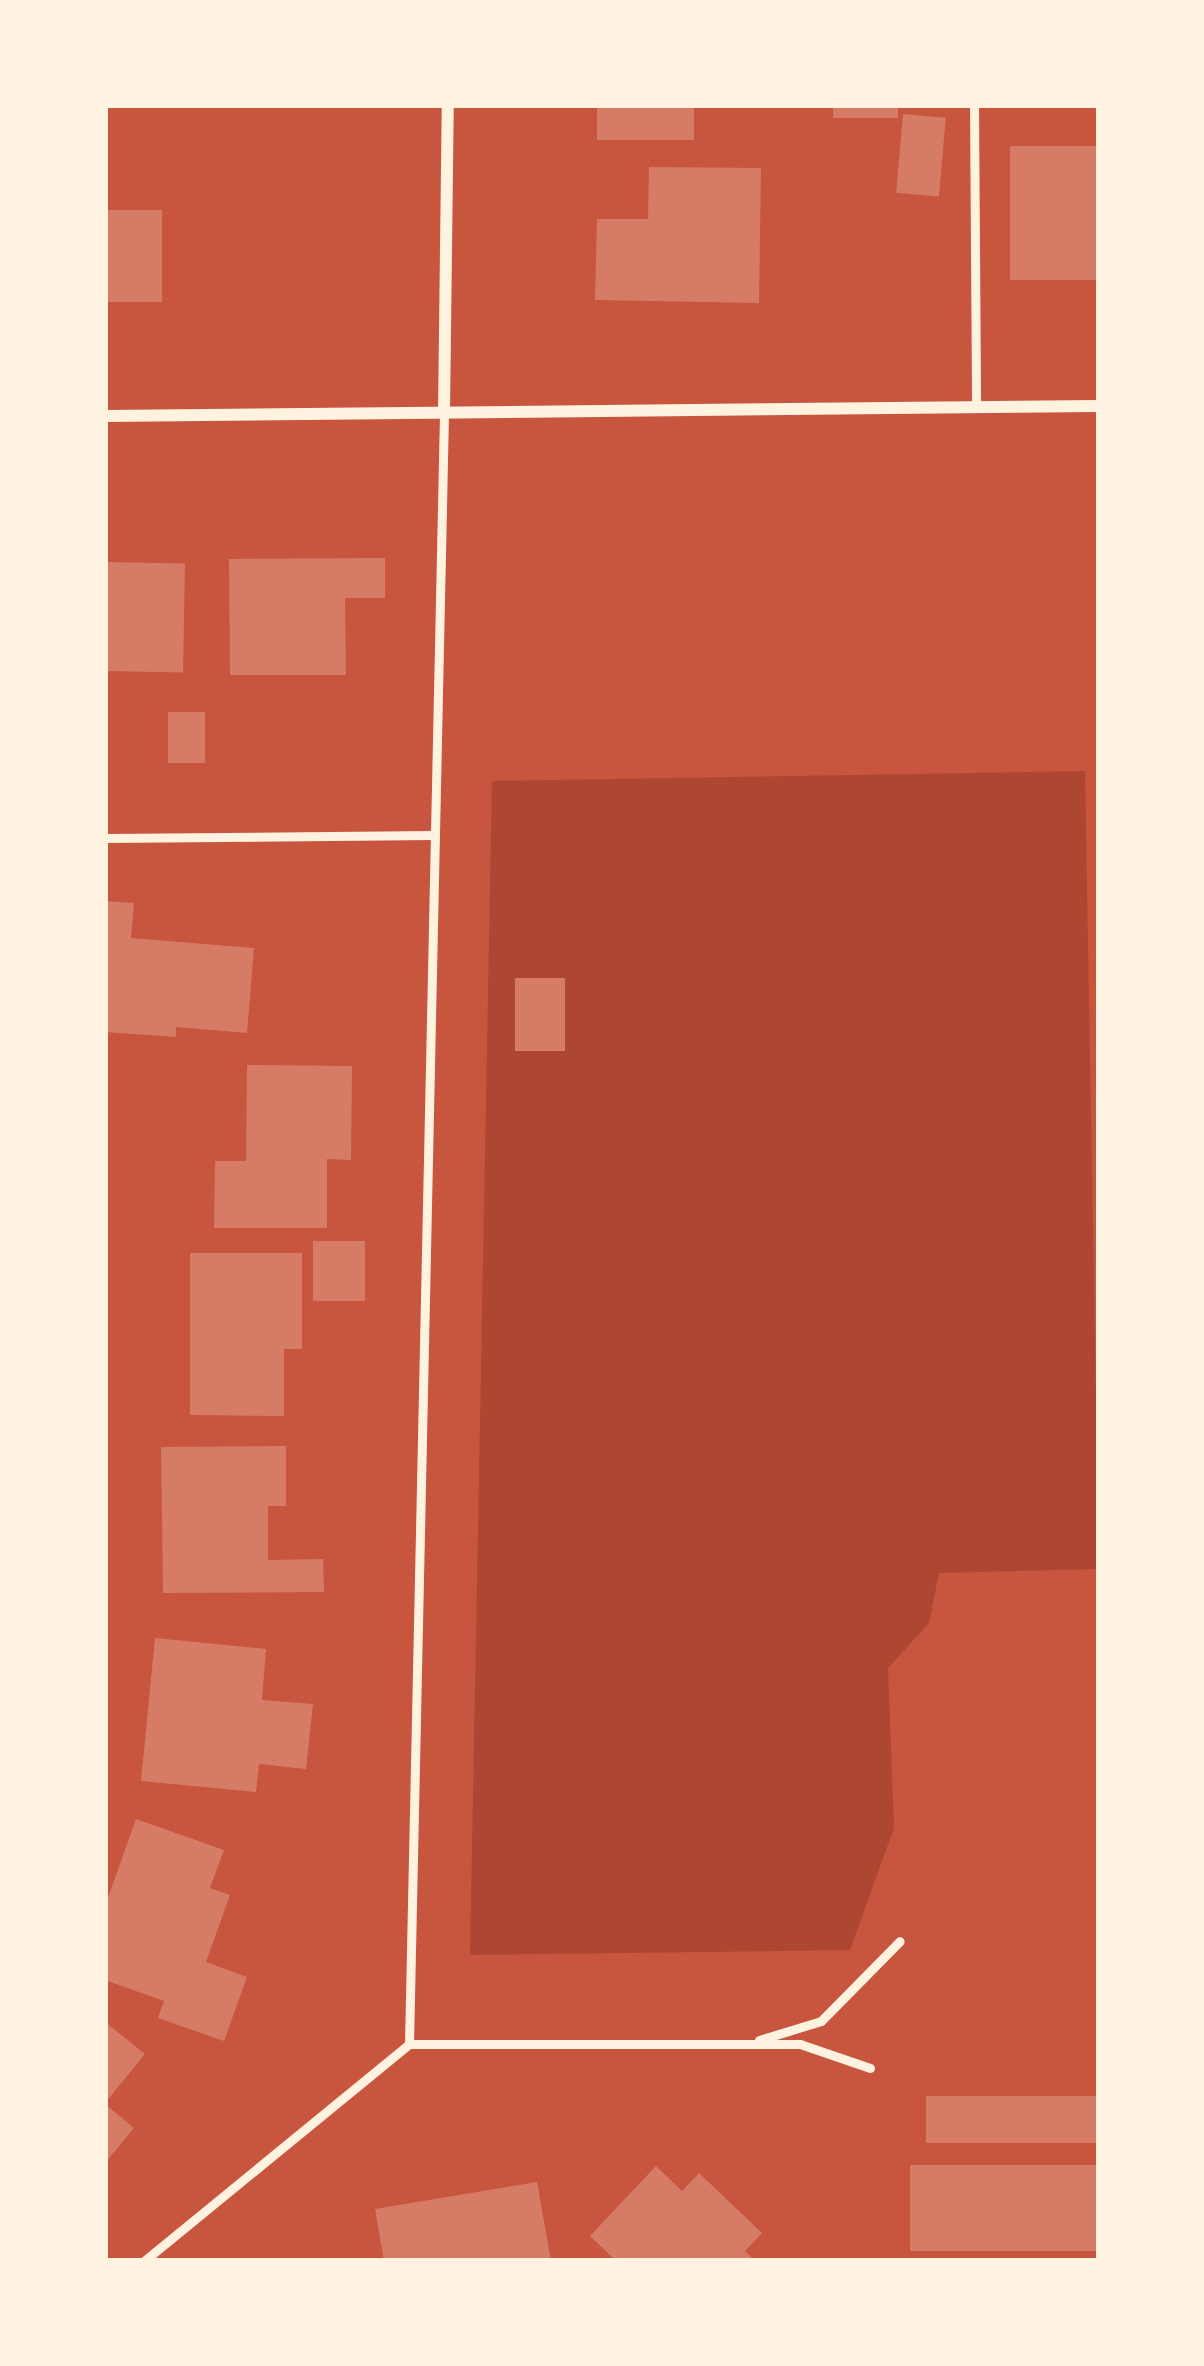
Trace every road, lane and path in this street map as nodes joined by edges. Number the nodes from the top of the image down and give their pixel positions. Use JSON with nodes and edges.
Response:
{"nodes":[{"id":1,"x":448,"y":105,"type":"edge"},
{"id":2,"x":974,"y":105,"type":"edge"},
{"id":3,"x":1099,"y":406,"type":"edge"},
{"id":4,"x":976,"y":407,"type":"junction"},
{"id":5,"x":444,"y":413,"type":"junction"},
{"id":6,"x":105,"y":416,"type":"edge"},
{"id":7,"x":435,"y":835,"type":"junction"},
{"id":8,"x":105,"y":838,"type":"edge"},
{"id":9,"x":900,"y":1941,"type":"dead end"},
{"id":10,"x":409,"y":2044,"type":"junction"},
{"id":11,"x":748,"y":2044,"type":"junction"},
{"id":12,"x":870,"y":2068,"type":"dead end"},
{"id":13,"x":144,"y":2261,"type":"edge"}],
"edges":[{"from":1,"to":5,"type":"street"},
{"from":2,"to":4,"type":"lane"},
{"from":3,"to":4,"type":"street"},
{"from":4,"to":5,"type":"street"},
{"from":5,"to":6,"type":"street"},
{"from":5,"to":7,"type":"lane"},
{"from":7,"to":8,"type":"lane"},
{"from":7,"to":10,"type":"lane"},
{"from":9,"to":11,"type":"lane"},
{"from":10,"to":11,"type":"lane"},
{"from":10,"to":13,"type":"lane"},
{"from":11,"to":12,"type":"lane"}]}
